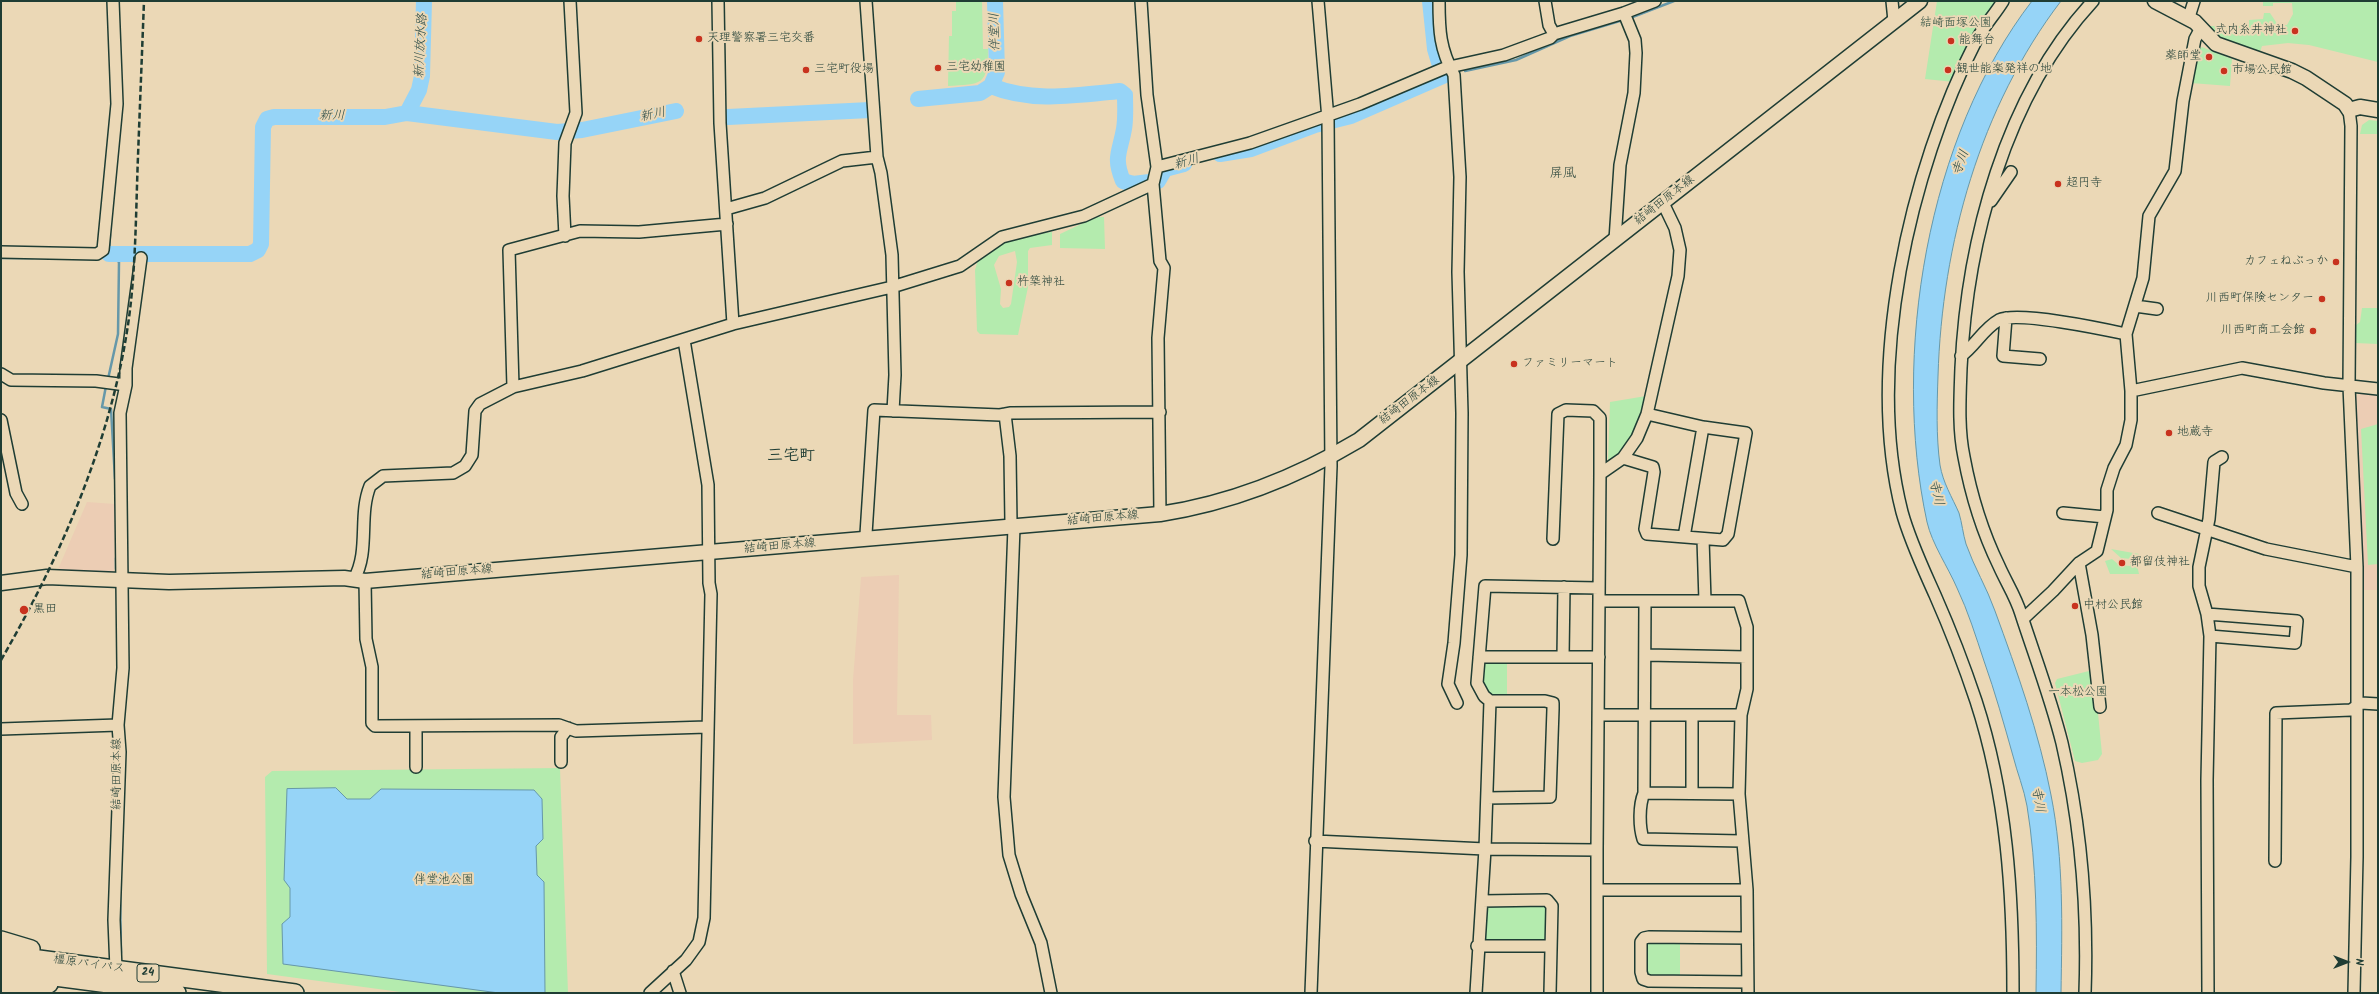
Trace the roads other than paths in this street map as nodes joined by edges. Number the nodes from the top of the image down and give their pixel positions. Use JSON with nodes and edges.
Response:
{"nodes":[{"id":1,"x":113,"y":1,"type":"edge"},
{"id":2,"x":570,"y":1,"type":"edge"},
{"id":3,"x":718,"y":1,"type":"edge"},
{"id":4,"x":866,"y":1,"type":"edge"},
{"id":5,"x":1142,"y":1,"type":"edge"},
{"id":6,"x":1318,"y":1,"type":"edge"},
{"id":7,"x":1439,"y":1,"type":"edge"},
{"id":8,"x":1545,"y":1,"type":"edge"},
{"id":9,"x":1655,"y":1,"type":"edge"},
{"id":10,"x":1892,"y":1,"type":"edge"},
{"id":11,"x":1920,"y":1,"type":"edge"},
{"id":12,"x":2003,"y":1,"type":"edge"},
{"id":13,"x":2093,"y":1,"type":"edge"},
{"id":14,"x":2155,"y":1,"type":"edge"},
{"id":15,"x":2194,"y":1,"type":"edge"},
{"id":16,"x":1624,"y":13,"type":"junction"},
{"id":17,"x":2189,"y":17,"type":"junction"},
{"id":18,"x":1894,"y":21,"type":"junction"},
{"id":19,"x":2201,"y":28,"type":"junction"},
{"id":20,"x":1554,"y":34,"type":"junction"},
{"id":21,"x":1450,"y":68,"type":"junction"},
{"id":22,"x":2349,"y":110,"type":"junction"},
{"id":23,"x":2378,"y":110,"type":"edge"},
{"id":24,"x":1328,"y":120,"type":"junction"},
{"id":25,"x":877,"y":157,"type":"junction"},
{"id":26,"x":1158,"y":167,"type":"junction"},
{"id":27,"x":2011,"y":172,"type":"dead end"},
{"id":28,"x":1153,"y":184,"type":"junction"},
{"id":29,"x":1663,"y":203,"type":"junction"},
{"id":30,"x":1987,"y":206,"type":"junction"},
{"id":31,"x":726,"y":209,"type":"junction"},
{"id":32,"x":726,"y":224,"type":"junction"},
{"id":33,"x":565,"y":236,"type":"junction"},
{"id":34,"x":1614,"y":240,"type":"junction"},
{"id":35,"x":1,"y":252,"type":"edge"},
{"id":36,"x":142,"y":258,"type":"dead end"},
{"id":37,"x":892,"y":286,"type":"junction"},
{"id":38,"x":2135,"y":306,"type":"junction"},
{"id":39,"x":2157,"y":309,"type":"dead end"},
{"id":40,"x":2006,"y":318,"type":"junction"},
{"id":41,"x":733,"y":324,"type":"junction"},
{"id":42,"x":2126,"y":334,"type":"junction"},
{"id":43,"x":684,"y":340,"type":"junction"},
{"id":44,"x":1961,"y":356,"type":"junction"},
{"id":45,"x":2040,"y":359,"type":"dead end"},
{"id":46,"x":1460,"y":363,"type":"junction"},
{"id":47,"x":1,"y":374,"type":"edge"},
{"id":48,"x":126,"y":385,"type":"junction"},
{"id":49,"x":2349,"y":386,"type":"junction"},
{"id":50,"x":513,"y":387,"type":"junction"},
{"id":51,"x":2378,"y":389,"type":"edge"},
{"id":52,"x":2132,"y":391,"type":"junction"},
{"id":53,"x":893,"y":411,"type":"junction"},
{"id":54,"x":1160,"y":412,"type":"junction"},
{"id":55,"x":1005,"y":414,"type":"junction"},
{"id":56,"x":1647,"y":414,"type":"junction"},
{"id":57,"x":1,"y":420,"type":"edge"},
{"id":58,"x":1703,"y":427,"type":"junction"},
{"id":59,"x":1330,"y":457,"type":"junction"},
{"id":60,"x":2222,"y":457,"type":"dead end"},
{"id":61,"x":1623,"y":458,"type":"junction"},
{"id":62,"x":1600,"y":474,"type":"junction"},
{"id":63,"x":22,"y":504,"type":"dead end"},
{"id":64,"x":2063,"y":513,"type":"dead end"},
{"id":65,"x":2158,"y":513,"type":"dead end"},
{"id":66,"x":1160,"y":514,"type":"junction"},
{"id":67,"x":2105,"y":517,"type":"junction"},
{"id":68,"x":1014,"y":527,"type":"junction"},
{"id":69,"x":2208,"y":530,"type":"junction"},
{"id":70,"x":1684,"y":537,"type":"junction"},
{"id":71,"x":863,"y":539,"type":"junction"},
{"id":72,"x":1553,"y":539,"type":"dead end"},
{"id":73,"x":1703,"y":539,"type":"junction"},
{"id":74,"x":709,"y":553,"type":"junction"},
{"id":75,"x":2079,"y":563,"type":"junction"},
{"id":76,"x":2356,"y":567,"type":"junction"},
{"id":77,"x":122,"y":579,"type":"junction"},
{"id":78,"x":359,"y":580,"type":"junction"},
{"id":79,"x":1,"y":583,"type":"edge"},
{"id":80,"x":1564,"y":587,"type":"junction"},
{"id":81,"x":1599,"y":588,"type":"junction"},
{"id":82,"x":1645,"y":600,"type":"junction"},
{"id":83,"x":1599,"y":601,"type":"junction"},
{"id":84,"x":1705,"y":601,"type":"junction"},
{"id":85,"x":2208,"y":614,"type":"junction"},
{"id":86,"x":2023,"y":619,"type":"junction"},
{"id":87,"x":2210,"y":636,"type":"junction"},
{"id":88,"x":1646,"y":655,"type":"junction"},
{"id":89,"x":1479,"y":657,"type":"junction"},
{"id":90,"x":1563,"y":657,"type":"junction"},
{"id":91,"x":1599,"y":657,"type":"junction"},
{"id":92,"x":1747,"y":657,"type":"junction"},
{"id":93,"x":1490,"y":701,"type":"junction"},
{"id":94,"x":1457,"y":703,"type":"dead end"},
{"id":95,"x":2378,"y":704,"type":"edge"},
{"id":96,"x":2356,"y":706,"type":"junction"},
{"id":97,"x":2100,"y":707,"type":"dead end"},
{"id":98,"x":1645,"y":714,"type":"junction"},
{"id":99,"x":1741,"y":714,"type":"junction"},
{"id":100,"x":1599,"y":715,"type":"junction"},
{"id":101,"x":1692,"y":715,"type":"junction"},
{"id":102,"x":115,"y":725,"type":"junction"},
{"id":103,"x":416,"y":727,"type":"junction"},
{"id":104,"x":707,"y":727,"type":"junction"},
{"id":105,"x":568,"y":728,"type":"junction"},
{"id":106,"x":1,"y":729,"type":"edge"},
{"id":107,"x":561,"y":762,"type":"dead end"},
{"id":108,"x":416,"y":767,"type":"dead end"},
{"id":109,"x":1692,"y":792,"type":"junction"},
{"id":110,"x":1644,"y":793,"type":"junction"},
{"id":111,"x":1739,"y":794,"type":"junction"},
{"id":112,"x":1487,"y":798,"type":"junction"},
{"id":113,"x":1316,"y":841,"type":"junction"},
{"id":114,"x":1741,"y":841,"type":"junction"},
{"id":115,"x":1485,"y":849,"type":"junction"},
{"id":116,"x":1597,"y":850,"type":"junction"},
{"id":117,"x":2275,"y":861,"type":"dead end"},
{"id":118,"x":1598,"y":890,"type":"junction"},
{"id":119,"x":1747,"y":890,"type":"junction"},
{"id":120,"x":1482,"y":900,"type":"junction"},
{"id":121,"x":1747,"y":938,"type":"junction"},
{"id":122,"x":1,"y":940,"type":"edge"},
{"id":123,"x":1478,"y":946,"type":"junction"},
{"id":124,"x":1550,"y":946,"type":"junction"},
{"id":125,"x":1,"y":954,"type":"edge"},
{"id":126,"x":1,"y":957,"type":"edge"},
{"id":127,"x":83,"y":965,"type":"junction"},
{"id":128,"x":116,"y":969,"type":"junction"},
{"id":129,"x":1,"y":970,"type":"edge"},
{"id":130,"x":673,"y":971,"type":"junction"},
{"id":131,"x":1,"y":973,"type":"edge"},
{"id":132,"x":78,"y":983,"type":"junction"},
{"id":133,"x":1,"y":986,"type":"edge"},
{"id":134,"x":1747,"y":988,"type":"edge"},
{"id":135,"x":117,"y":990,"type":"edge"},
{"id":136,"x":2087,"y":991,"type":"edge"},
{"id":137,"x":154,"y":993,"type":"edge"},
{"id":138,"x":177,"y":993,"type":"edge"},
{"id":139,"x":268,"y":993,"type":"edge"},
{"id":140,"x":296,"y":993,"type":"edge"},
{"id":141,"x":650,"y":993,"type":"edge"},
{"id":142,"x":680,"y":993,"type":"edge"},
{"id":143,"x":1051,"y":993,"type":"edge"},
{"id":144,"x":1311,"y":993,"type":"edge"},
{"id":145,"x":1476,"y":993,"type":"edge"},
{"id":146,"x":1550,"y":993,"type":"edge"},
{"id":147,"x":1597,"y":993,"type":"edge"},
{"id":148,"x":2012,"y":993,"type":"edge"},
{"id":149,"x":2208,"y":993,"type":"edge"},
{"id":150,"x":2354,"y":993,"type":"edge"}],
"edges":[{"from":1,"to":35,"type":"street"},
{"from":2,"to":33,"type":"street"},
{"from":3,"to":31,"type":"street"},
{"from":4,"to":25,"type":"street"},
{"from":5,"to":26,"type":"street"},
{"from":6,"to":24,"type":"street"},
{"from":7,"to":21,"type":"street"},
{"from":8,"to":20,"type":"street"},
{"from":9,"to":16,"type":"street"},
{"from":10,"to":18,"type":"street"},
{"from":11,"to":18,"type":"main road","name":"結崎田原本線"},
{"from":12,"to":148,"type":"street"},
{"from":13,"to":30,"type":"street"},
{"from":14,"to":17,"type":"main road"},
{"from":15,"to":17,"type":"street"},
{"from":16,"to":20,"type":"street"},
{"from":16,"to":34,"type":"street"},
{"from":17,"to":19,"type":"main road"},
{"from":18,"to":29,"type":"main road","name":"結崎田原本線"},
{"from":19,"to":22,"type":"main road"},
{"from":19,"to":38,"type":"street"},
{"from":20,"to":21,"type":"street"},
{"from":21,"to":24,"type":"street"},
{"from":21,"to":46,"type":"street"},
{"from":22,"to":23,"type":"main road"},
{"from":22,"to":49,"type":"street"},
{"from":24,"to":26,"type":"street"},
{"from":24,"to":59,"type":"street"},
{"from":25,"to":31,"type":"street"},
{"from":25,"to":37,"type":"street"},
{"from":26,"to":28,"type":"street"},
{"from":27,"to":30,"type":"street"},
{"from":28,"to":37,"type":"street"},
{"from":28,"to":54,"type":"street"},
{"from":29,"to":34,"type":"main road","name":"結崎田原本線"},
{"from":29,"to":56,"type":"street"},
{"from":30,"to":44,"type":"street"},
{"from":31,"to":32,"type":"street"},
{"from":32,"to":33,"type":"street"},
{"from":32,"to":41,"type":"street"},
{"from":33,"to":50,"type":"street"},
{"from":34,"to":46,"type":"main road","name":"結崎田原本線"},
{"from":36,"to":48,"type":"street"},
{"from":37,"to":41,"type":"street"},
{"from":37,"to":53,"type":"street"},
{"from":38,"to":39,"type":"street"},
{"from":38,"to":42,"type":"street"},
{"from":40,"to":42,"type":"street"},
{"from":40,"to":44,"type":"street"},
{"from":40,"to":45,"type":"street"},
{"from":41,"to":43,"type":"street"},
{"from":42,"to":52,"type":"street"},
{"from":43,"to":50,"type":"street"},
{"from":43,"to":74,"type":"street"},
{"from":44,"to":86,"type":"street"},
{"from":46,"to":59,"type":"main road","name":"結崎田原本線"},
{"from":46,"to":94,"type":"street"},
{"from":47,"to":48,"type":"street"},
{"from":48,"to":77,"type":"street"},
{"from":49,"to":51,"type":"street"},
{"from":49,"to":52,"type":"street"},
{"from":49,"to":76,"type":"street"},
{"from":50,"to":78,"type":"street"},
{"from":52,"to":67,"type":"street"},
{"from":53,"to":55,"type":"street"},
{"from":53,"to":71,"type":"street"},
{"from":54,"to":55,"type":"street"},
{"from":54,"to":66,"type":"street"},
{"from":55,"to":68,"type":"street"},
{"from":56,"to":58,"type":"street"},
{"from":56,"to":61,"type":"street"},
{"from":57,"to":63,"type":"street"},
{"from":58,"to":70,"type":"street"},
{"from":58,"to":73,"type":"street"},
{"from":59,"to":66,"type":"main road","name":"結崎田原本線"},
{"from":59,"to":113,"type":"street"},
{"from":60,"to":69,"type":"street"},
{"from":61,"to":62,"type":"street"},
{"from":61,"to":70,"type":"street"},
{"from":62,"to":72,"type":"street"},
{"from":62,"to":81,"type":"street"},
{"from":64,"to":67,"type":"street"},
{"from":65,"to":69,"type":"street"},
{"from":66,"to":68,"type":"main road","name":"結崎田原本線"},
{"from":67,"to":75,"type":"street"},
{"from":68,"to":71,"type":"main road","name":"結崎田原本線"},
{"from":68,"to":143,"type":"street"},
{"from":69,"to":76,"type":"street"},
{"from":69,"to":85,"type":"street"},
{"from":70,"to":73,"type":"street"},
{"from":71,"to":74,"type":"main road","name":"結崎田原本線"},
{"from":73,"to":84,"type":"street"},
{"from":74,"to":78,"type":"main road","name":"結崎田原本線"},
{"from":74,"to":104,"type":"street"},
{"from":75,"to":86,"type":"street"},
{"from":75,"to":97,"type":"street"},
{"from":76,"to":96,"type":"street"},
{"from":77,"to":78,"type":"main road","name":"結崎田原本線"},
{"from":77,"to":79,"type":"main road","name":"結崎田原本線"},
{"from":77,"to":102,"type":"street","name":"結崎田原本線"},
{"from":78,"to":103,"type":"street"},
{"from":80,"to":81,"type":"street"},
{"from":80,"to":89,"type":"street"},
{"from":80,"to":90,"type":"street"},
{"from":81,"to":83,"type":"street"},
{"from":82,"to":83,"type":"street"},
{"from":82,"to":84,"type":"street"},
{"from":82,"to":88,"type":"street"},
{"from":83,"to":91,"type":"street"},
{"from":84,"to":92,"type":"street"},
{"from":85,"to":87,"type":"street"},
{"from":85,"to":87,"type":"street"},
{"from":86,"to":136,"type":"street"},
{"from":87,"to":149,"type":"street"},
{"from":88,"to":92,"type":"street"},
{"from":88,"to":98,"type":"street"},
{"from":89,"to":90,"type":"street"},
{"from":89,"to":93,"type":"street"},
{"from":90,"to":91,"type":"street"},
{"from":91,"to":100,"type":"street"},
{"from":92,"to":99,"type":"street"},
{"from":93,"to":112,"type":"street"},
{"from":93,"to":112,"type":"street"},
{"from":95,"to":96,"type":"street"},
{"from":96,"to":117,"type":"street"},
{"from":96,"to":150,"type":"street"},
{"from":98,"to":100,"type":"street"},
{"from":98,"to":101,"type":"street"},
{"from":98,"to":110,"type":"street"},
{"from":99,"to":101,"type":"street"},
{"from":99,"to":111,"type":"street"},
{"from":100,"to":116,"type":"street"},
{"from":101,"to":109,"type":"street"},
{"from":102,"to":106,"type":"street"},
{"from":102,"to":128,"type":"street","name":"結崎田原本線"},
{"from":103,"to":105,"type":"street"},
{"from":103,"to":108,"type":"street"},
{"from":104,"to":105,"type":"street"},
{"from":104,"to":130,"type":"street"},
{"from":105,"to":107,"type":"street"},
{"from":109,"to":110,"type":"street"},
{"from":109,"to":111,"type":"street"},
{"from":110,"to":114,"type":"street"},
{"from":111,"to":114,"type":"street"},
{"from":112,"to":115,"type":"street"},
{"from":113,"to":115,"type":"street"},
{"from":113,"to":144,"type":"street"},
{"from":114,"to":119,"type":"street"},
{"from":115,"to":116,"type":"street"},
{"from":115,"to":120,"type":"street"},
{"from":116,"to":118,"type":"street"},
{"from":118,"to":119,"type":"street"},
{"from":118,"to":147,"type":"street"},
{"from":119,"to":121,"type":"street"},
{"from":120,"to":123,"type":"street"},
{"from":120,"to":124,"type":"street"},
{"from":121,"to":134,"type":"street"},
{"from":121,"to":134,"type":"street"},
{"from":122,"to":127,"type":"highway"},
{"from":123,"to":124,"type":"street"},
{"from":123,"to":145,"type":"street"},
{"from":124,"to":146,"type":"street"},
{"from":125,"to":127,"type":"highway","name":"橿原バイパス","number":"24"},
{"from":126,"to":139,"type":"highway"},
{"from":127,"to":128,"type":"highway","name":"橿原バイパス","number":"24"},
{"from":128,"to":140,"type":"highway","name":"橿原バイパス","number":"24"},
{"from":129,"to":138,"type":"highway"},
{"from":130,"to":141,"type":"street"},
{"from":130,"to":142,"type":"street"},
{"from":131,"to":132,"type":"highway","name":"橿原バイパス","number":"24"},
{"from":132,"to":133,"type":"highway"},
{"from":132,"to":135,"type":"highway","name":"橿原バイパス","number":"24"},
{"from":135,"to":137,"type":"highway","name":"橿原バイパス","number":"24"}]}
